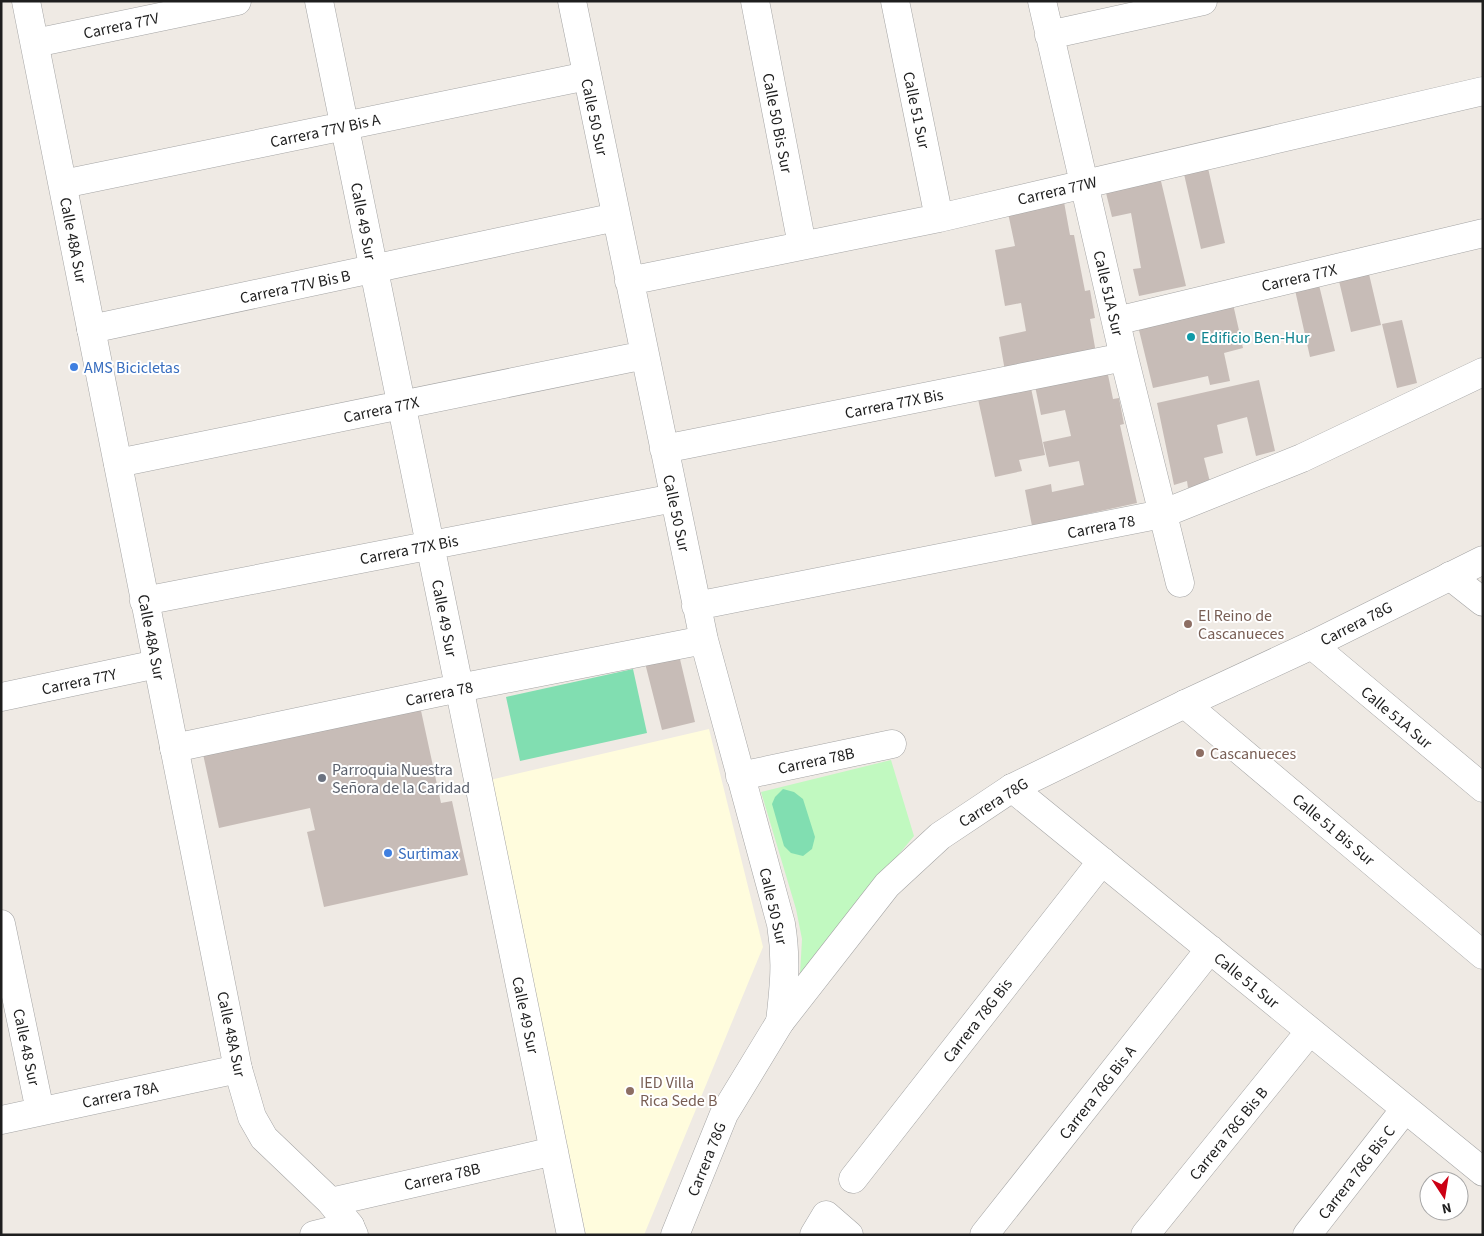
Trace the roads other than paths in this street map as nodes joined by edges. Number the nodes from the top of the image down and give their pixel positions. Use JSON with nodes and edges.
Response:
{"nodes":[{"id":1,"x":26,"y":1,"type":"edge"},
{"id":2,"x":237,"y":1,"type":"edge"},
{"id":3,"x":319,"y":1,"type":"edge"},
{"id":4,"x":572,"y":1,"type":"edge"},
{"id":5,"x":755,"y":1,"type":"edge"},
{"id":6,"x":895,"y":1,"type":"edge"},
{"id":7,"x":1042,"y":1,"type":"edge"},
{"id":8,"x":1203,"y":1,"type":"edge"},
{"id":9,"x":1050,"y":35,"type":"junction"},
{"id":10,"x":35,"y":43,"type":"junction"},
{"id":11,"x":587,"y":76,"type":"junction"},
{"id":12,"x":1483,"y":91,"type":"edge"},
{"id":13,"x":344,"y":126,"type":"junction"},
{"id":14,"x":63,"y":184,"type":"junction"},
{"id":15,"x":1084,"y":184,"type":"junction"},
{"id":16,"x":616,"y":217,"type":"junction"},
{"id":17,"x":939,"y":218,"type":"junction"},
{"id":18,"x":1483,"y":234,"type":"edge"},
{"id":19,"x":802,"y":245,"type":"junction"},
{"id":20,"x":373,"y":269,"type":"junction"},
{"id":21,"x":629,"y":281,"type":"junction"},
{"id":22,"x":1116,"y":321,"type":"junction"},
{"id":23,"x":91,"y":329,"type":"junction"},
{"id":24,"x":644,"y":355,"type":"junction"},
{"id":25,"x":1124,"y":357,"type":"junction"},
{"id":26,"x":1483,"y":372,"type":"edge"},
{"id":27,"x":401,"y":405,"type":"junction"},
{"id":28,"x":664,"y":449,"type":"junction"},
{"id":29,"x":118,"y":464,"type":"junction"},
{"id":30,"x":674,"y":498,"type":"junction"},
{"id":31,"x":1162,"y":514,"type":"junction"},
{"id":32,"x":430,"y":545,"type":"junction"},
{"id":33,"x":1483,"y":560,"type":"edge"},
{"id":34,"x":1450,"y":576,"type":"junction"},
{"id":35,"x":1180,"y":583,"type":"dead end"},
{"id":36,"x":144,"y":601,"type":"junction"},
{"id":37,"x":1483,"y":602,"type":"edge"},
{"id":38,"x":696,"y":606,"type":"junction"},
{"id":39,"x":704,"y":640,"type":"junction"},
{"id":40,"x":1312,"y":645,"type":"junction"},
{"id":41,"x":157,"y":664,"type":"junction"},
{"id":42,"x":459,"y":688,"type":"junction"},
{"id":43,"x":1,"y":697,"type":"edge"},
{"id":44,"x":1185,"y":704,"type":"junction"},
{"id":45,"x":892,"y":744,"type":"dead end"},
{"id":46,"x":174,"y":748,"type":"junction"},
{"id":47,"x":740,"y":776,"type":"junction"},
{"id":48,"x":1012,"y":788,"type":"junction"},
{"id":49,"x":1483,"y":788,"type":"edge"},
{"id":50,"x":1102,"y":861,"type":"junction"},
{"id":51,"x":1,"y":924,"type":"edge"},
{"id":52,"x":1210,"y":949,"type":"junction"},
{"id":53,"x":1483,"y":955,"type":"edge"},
{"id":54,"x":780,"y":1022,"type":"junction"},
{"id":55,"x":1310,"y":1031,"type":"junction"},
{"id":56,"x":238,"y":1069,"type":"junction"},
{"id":57,"x":1405,"y":1109,"type":"junction"},
{"id":58,"x":40,"y":1112,"type":"junction"},
{"id":59,"x":1,"y":1120,"type":"edge"},
{"id":60,"x":554,"y":1151,"type":"junction"},
{"id":61,"x":1483,"y":1172,"type":"edge"},
{"id":62,"x":853,"y":1179,"type":"dead end"},
{"id":63,"x":331,"y":1202,"type":"junction"},
{"id":64,"x":820,"y":1225,"type":"edge"},
{"id":65,"x":352,"y":1231,"type":"edge"},
{"id":66,"x":314,"y":1235,"type":"edge"},
{"id":67,"x":571,"y":1235,"type":"edge"},
{"id":68,"x":675,"y":1235,"type":"edge"},
{"id":69,"x":849,"y":1235,"type":"edge"},
{"id":70,"x":984,"y":1235,"type":"edge"},
{"id":71,"x":1145,"y":1235,"type":"edge"},
{"id":72,"x":1307,"y":1235,"type":"edge"}],
"edges":[{"from":1,"to":10,"type":"street","name":"Calle 48A Sur"},
{"from":2,"to":10,"type":"street","name":"Carrera 77V"},
{"from":3,"to":13,"type":"street","name":"Calle 49 Sur"},
{"from":4,"to":11,"type":"street","name":"Calle 50 Sur"},
{"from":5,"to":19,"type":"street","name":"Calle 50 Bis Sur"},
{"from":6,"to":17,"type":"street","name":"Calle 51 Sur"},
{"from":7,"to":9,"type":"street","name":"Calle 51A Sur"},
{"from":8,"to":9,"type":"street"},
{"from":9,"to":15,"type":"street","name":"Calle 51A Sur"},
{"from":10,"to":14,"type":"street","name":"Calle 48A Sur"},
{"from":11,"to":13,"type":"street","name":"Carrera 77V Bis A"},
{"from":11,"to":16,"type":"street","name":"Calle 50 Sur"},
{"from":12,"to":15,"type":"street","name":"Carrera 77W"},
{"from":13,"to":14,"type":"street","name":"Carrera 77V Bis A"},
{"from":13,"to":20,"type":"street","name":"Calle 49 Sur"},
{"from":14,"to":23,"type":"street","name":"Calle 48A Sur"},
{"from":15,"to":17,"type":"street","name":"Carrera 77W"},
{"from":15,"to":22,"type":"street","name":"Calle 51A Sur"},
{"from":16,"to":20,"type":"street","name":"Carrera 77V Bis B"},
{"from":16,"to":21,"type":"street","name":"Calle 50 Sur"},
{"from":17,"to":19,"type":"street","name":"Carrera 77W"},
{"from":18,"to":22,"type":"street","name":"Carrera 77X"},
{"from":19,"to":21,"type":"street","name":"Carrera 77W"},
{"from":20,"to":23,"type":"street","name":"Carrera 77V Bis B"},
{"from":20,"to":27,"type":"street","name":"Calle 49 Sur"},
{"from":21,"to":24,"type":"street","name":"Calle 50 Sur"},
{"from":22,"to":25,"type":"street","name":"Calle 51A Sur"},
{"from":23,"to":29,"type":"street","name":"Calle 48A Sur"},
{"from":24,"to":27,"type":"street","name":"Carrera 77X"},
{"from":24,"to":28,"type":"street","name":"Calle 50 Sur"},
{"from":25,"to":28,"type":"street","name":"Carrera 77X Bis"},
{"from":25,"to":31,"type":"street","name":"Calle 51A Sur"},
{"from":26,"to":31,"type":"street","name":"Carrera 78"},
{"from":27,"to":29,"type":"street","name":"Carrera 77X"},
{"from":27,"to":32,"type":"street","name":"Calle 49 Sur"},
{"from":28,"to":30,"type":"street","name":"Calle 50 Sur"},
{"from":29,"to":36,"type":"street","name":"Calle 48A Sur"},
{"from":30,"to":32,"type":"street","name":"Carrera 77X Bis"},
{"from":30,"to":38,"type":"street","name":"Calle 50 Sur"},
{"from":31,"to":35,"type":"street","name":"Calle 51A Sur"},
{"from":31,"to":38,"type":"street","name":"Carrera 78"},
{"from":32,"to":36,"type":"street","name":"Carrera 77X Bis"},
{"from":32,"to":42,"type":"street","name":"Calle 49 Sur"},
{"from":33,"to":34,"type":"street","name":"Carrera 78G"},
{"from":34,"to":37,"type":"street"},
{"from":34,"to":40,"type":"street","name":"Carrera 78G"},
{"from":36,"to":41,"type":"street","name":"Calle 48A Sur"},
{"from":38,"to":39,"type":"street","name":"Calle 50 Sur"},
{"from":39,"to":42,"type":"street","name":"Carrera 78"},
{"from":39,"to":47,"type":"street","name":"Calle 50 Sur"},
{"from":40,"to":44,"type":"street","name":"Carrera 78G"},
{"from":40,"to":49,"type":"street","name":"Calle 51A Sur"},
{"from":41,"to":43,"type":"street","name":"Carrera 77Y"},
{"from":41,"to":46,"type":"street","name":"Calle 48A Sur"},
{"from":42,"to":46,"type":"street","name":"Carrera 78"},
{"from":42,"to":60,"type":"street","name":"Calle 49 Sur"},
{"from":44,"to":48,"type":"street","name":"Carrera 78G"},
{"from":44,"to":53,"type":"street","name":"Calle 51 Bis Sur"},
{"from":45,"to":47,"type":"street","name":"Carrera 78B"},
{"from":46,"to":56,"type":"street","name":"Calle 48A Sur"},
{"from":47,"to":54,"type":"street","name":"Calle 50 Sur"},
{"from":48,"to":50,"type":"street","name":"Calle 51 Sur"},
{"from":48,"to":54,"type":"street","name":"Carrera 78G"},
{"from":50,"to":52,"type":"street","name":"Calle 51 Sur"},
{"from":50,"to":62,"type":"street","name":"Carrera 78G Bis"},
{"from":51,"to":58,"type":"street","name":"Calle 48 Sur"},
{"from":52,"to":55,"type":"street","name":"Calle 51 Sur"},
{"from":52,"to":70,"type":"street","name":"Carrera 78G Bis A"},
{"from":54,"to":68,"type":"street","name":"Carrera 78G"},
{"from":55,"to":57,"type":"street","name":"Calle 51 Sur"},
{"from":55,"to":71,"type":"street","name":"Carrera 78G Bis B"},
{"from":56,"to":58,"type":"street","name":"Carrera 78A"},
{"from":56,"to":63,"type":"street","name":"Calle 48A Sur"},
{"from":57,"to":61,"type":"street","name":"Calle 51 Sur"},
{"from":57,"to":72,"type":"street","name":"Carrera 78G Bis C"},
{"from":58,"to":59,"type":"street","name":"Carrera 78A"},
{"from":60,"to":63,"type":"street","name":"Carrera 78B"},
{"from":60,"to":67,"type":"street","name":"Calle 49 Sur"},
{"from":63,"to":65,"type":"street","name":"Calle 48A Sur"},
{"from":64,"to":69,"type":"street"},
{"from":65,"to":66,"type":"street"}]}
